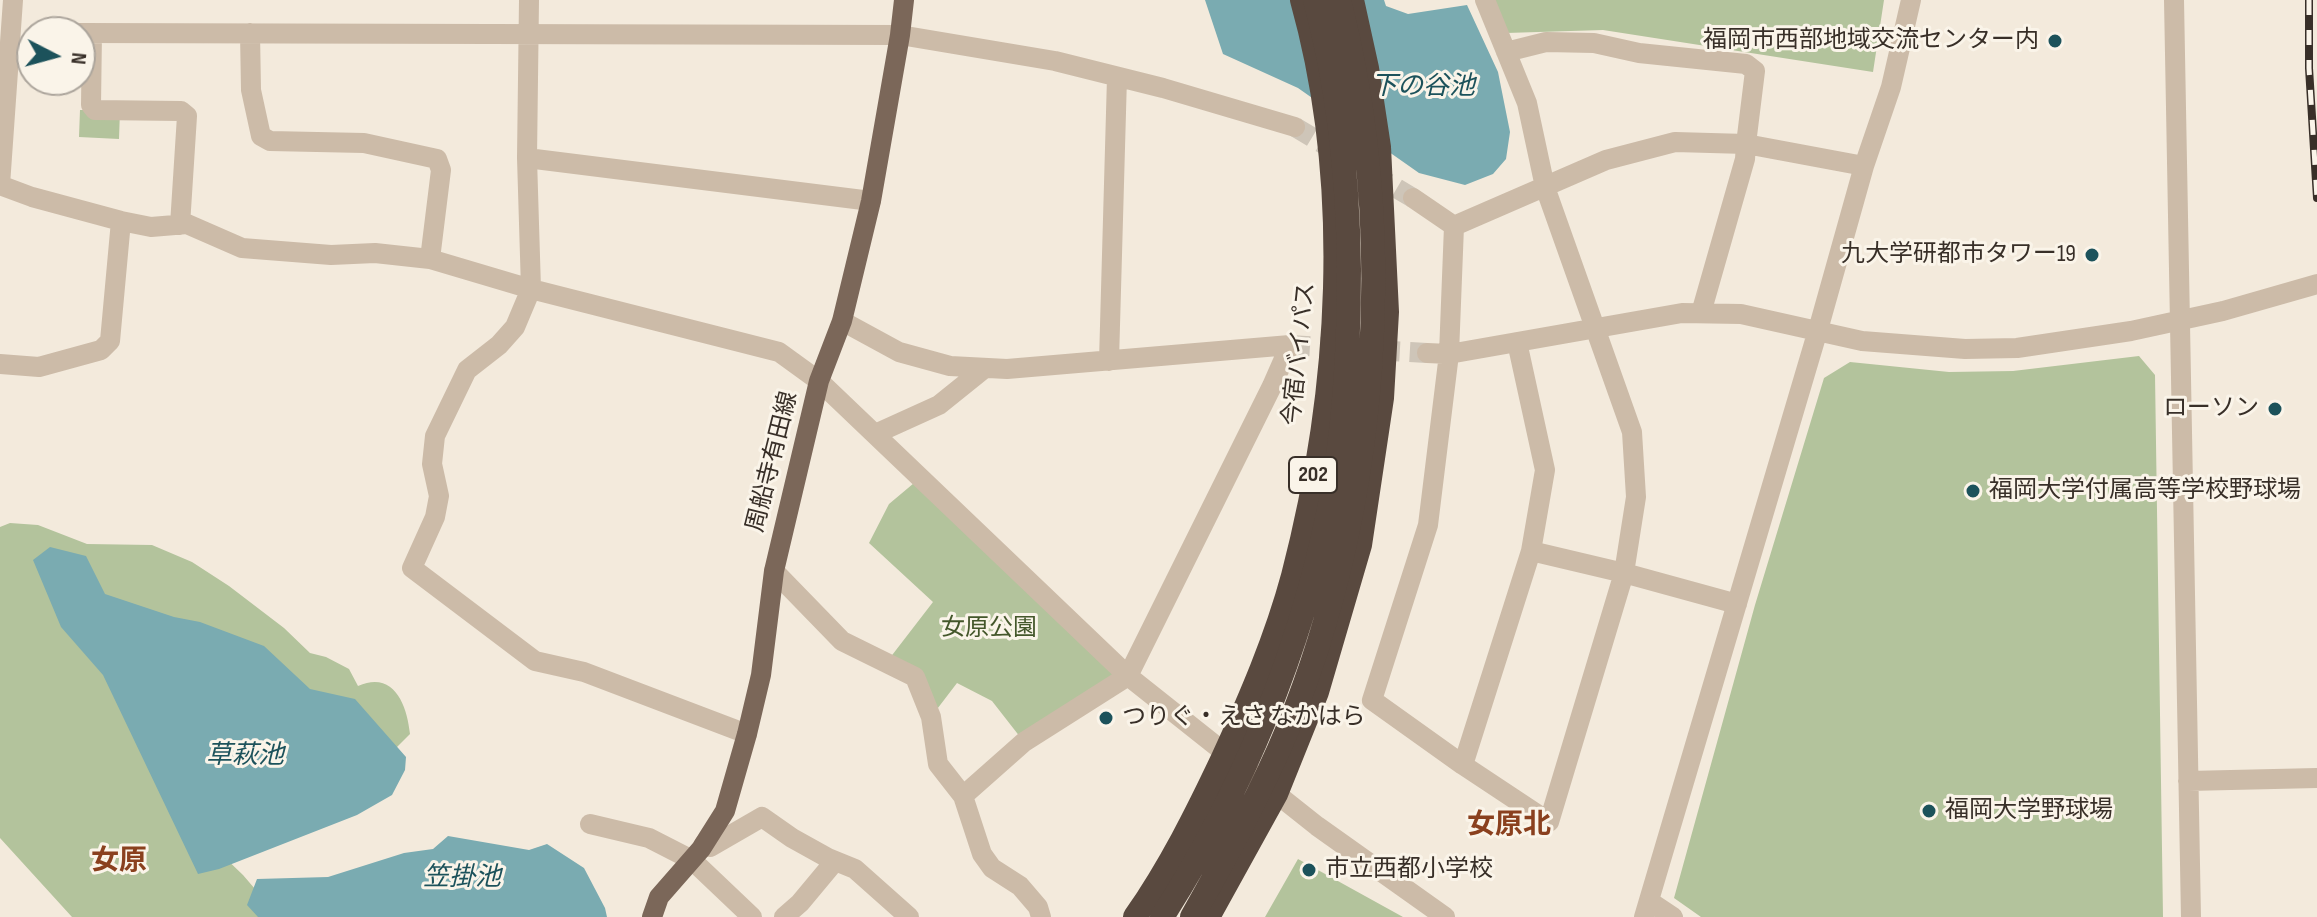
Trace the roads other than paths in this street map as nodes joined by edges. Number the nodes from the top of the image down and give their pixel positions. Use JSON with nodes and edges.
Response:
{"nodes":[{"id":1,"x":13,"y":0,"type":"edge"},
{"id":2,"x":529,"y":0,"type":"edge"},
{"id":3,"x":904,"y":0,"type":"edge"},
{"id":4,"x":1302,"y":0,"type":"edge"},
{"id":5,"x":1315,"y":0,"type":"edge"},
{"id":6,"x":1339,"y":0,"type":"edge"},
{"id":7,"x":1352,"y":0,"type":"edge"},
{"id":8,"x":1485,"y":0,"type":"edge"},
{"id":9,"x":1911,"y":0,"type":"edge"},
{"id":10,"x":2174,"y":0,"type":"edge"},
{"id":11,"x":14,"y":33,"type":"edge"},
{"id":12,"x":96,"y":33,"type":"edge"},
{"id":13,"x":250,"y":33,"type":"junction"},
{"id":14,"x":529,"y":33,"type":"junction"},
{"id":15,"x":900,"y":35,"type":"junction"},
{"id":16,"x":1506,"y":52,"type":"junction"},
{"id":17,"x":1117,"y":77,"type":"junction"},
{"id":18,"x":90,"y":96,"type":"edge"},
{"id":19,"x":1295,"y":127,"type":"tunnel mouth"},
{"id":20,"x":1746,"y":144,"type":"junction"},
{"id":21,"x":527,"y":158,"type":"junction"},
{"id":22,"x":1864,"y":166,"type":"junction"},
{"id":23,"x":0,"y":185,"type":"edge"},
{"id":24,"x":1545,"y":187,"type":"junction"},
{"id":25,"x":1413,"y":198,"type":"tunnel mouth"},
{"id":26,"x":871,"y":201,"type":"junction"},
{"id":27,"x":121,"y":221,"type":"junction"},
{"id":28,"x":180,"y":225,"type":"junction"},
{"id":29,"x":1454,"y":226,"type":"junction"},
{"id":30,"x":430,"y":259,"type":"junction"},
{"id":31,"x":2317,"y":284,"type":"edge"},
{"id":32,"x":531,"y":289,"type":"junction"},
{"id":33,"x":1701,"y":313,"type":"junction"},
{"id":34,"x":2180,"y":320,"type":"junction"},
{"id":35,"x":842,"y":321,"type":"junction"},
{"id":36,"x":1595,"y":327,"type":"junction"},
{"id":37,"x":1818,"y":330,"type":"junction"},
{"id":38,"x":1517,"y":342,"type":"junction"},
{"id":39,"x":1427,"y":353,"type":"tunnel mouth"},
{"id":40,"x":1449,"y":354,"type":"junction"},
{"id":41,"x":1109,"y":361,"type":"junction"},
{"id":42,"x":0,"y":364,"type":"edge"},
{"id":43,"x":985,"y":368,"type":"junction"},
{"id":44,"x":819,"y":381,"type":"junction"},
{"id":45,"x":875,"y":434,"type":"junction"},
{"id":46,"x":1531,"y":551,"type":"junction"},
{"id":47,"x":774,"y":571,"type":"junction"},
{"id":48,"x":1624,"y":573,"type":"junction"},
{"id":49,"x":1737,"y":604,"type":"junction"},
{"id":50,"x":1128,"y":676,"type":"junction"},
{"id":51,"x":747,"y":734,"type":"junction"},
{"id":52,"x":1225,"y":753,"type":"junction"},
{"id":53,"x":1463,"y":765,"type":"junction"},
{"id":54,"x":2317,"y":778,"type":"edge"},
{"id":55,"x":2188,"y":781,"type":"junction"},
{"id":56,"x":1273,"y":791,"type":"junction"},
{"id":57,"x":963,"y":796,"type":"junction"},
{"id":58,"x":590,"y":824,"type":"dead end"},
{"id":59,"x":698,"y":852,"type":"junction"},
{"id":60,"x":835,"y":861,"type":"junction"},
{"id":61,"x":1647,"y":909,"type":"edge"},
{"id":62,"x":652,"y":917,"type":"edge"},
{"id":63,"x":752,"y":917,"type":"edge"},
{"id":64,"x":784,"y":917,"type":"edge"},
{"id":65,"x":909,"y":917,"type":"edge"},
{"id":66,"x":1041,"y":917,"type":"edge"},
{"id":67,"x":1135,"y":917,"type":"edge"},
{"id":68,"x":1162,"y":917,"type":"edge"},
{"id":69,"x":1192,"y":917,"type":"edge"},
{"id":70,"x":1208,"y":917,"type":"edge"},
{"id":71,"x":1445,"y":917,"type":"edge"},
{"id":72,"x":1673,"y":917,"type":"edge"},
{"id":73,"x":2191,"y":917,"type":"edge"}],
"edges":[{"from":1,"to":11,"type":"street"},
{"from":2,"to":14,"type":"street"},
{"from":3,"to":15,"type":"main road","name":"周船寺有田線"},
{"from":4,"to":52,"type":"highway","name":"今宿バイパス","number":"202"},
{"from":5,"to":68,"type":"highway","bridge":true},
{"from":6,"to":69,"type":"highway","bridge":true},
{"from":7,"to":56,"type":"highway","number":"202"},
{"from":8,"to":16,"type":"street"},
{"from":9,"to":22,"type":"street"},
{"from":10,"to":34,"type":"street"},
{"from":11,"to":23,"type":"street"},
{"from":12,"to":13,"type":"street"},
{"from":13,"to":14,"type":"street"},
{"from":13,"to":30,"type":"street"},
{"from":14,"to":15,"type":"street"},
{"from":14,"to":21,"type":"street"},
{"from":15,"to":17,"type":"street"},
{"from":15,"to":26,"type":"main road","name":"周船寺有田線"},
{"from":16,"to":20,"type":"street"},
{"from":16,"to":24,"type":"street"},
{"from":17,"to":19,"type":"street"},
{"from":17,"to":41,"type":"street"},
{"from":18,"to":28,"type":"street"},
{"from":20,"to":22,"type":"street"},
{"from":20,"to":24,"type":"street"},
{"from":20,"to":33,"type":"street"},
{"from":21,"to":26,"type":"street"},
{"from":21,"to":32,"type":"street"},
{"from":22,"to":37,"type":"street"},
{"from":23,"to":27,"type":"street"},
{"from":24,"to":29,"type":"street"},
{"from":24,"to":36,"type":"street"},
{"from":25,"to":29,"type":"street"},
{"from":26,"to":35,"type":"main road","name":"周船寺有田線"},
{"from":27,"to":28,"type":"street"},
{"from":27,"to":42,"type":"street"},
{"from":28,"to":30,"type":"street"},
{"from":29,"to":40,"type":"street"},
{"from":30,"to":32,"type":"street"},
{"from":31,"to":34,"type":"street"},
{"from":32,"to":44,"type":"street"},
{"from":32,"to":51,"type":"street"},
{"from":33,"to":36,"type":"street"},
{"from":33,"to":37,"type":"street"},
{"from":34,"to":37,"type":"street"},
{"from":34,"to":55,"type":"street"},
{"from":35,"to":43,"type":"street"},
{"from":35,"to":44,"type":"main road","name":"周船寺有田線"},
{"from":36,"to":38,"type":"street"},
{"from":36,"to":48,"type":"street"},
{"from":37,"to":49,"type":"street"},
{"from":38,"to":40,"type":"street"},
{"from":38,"to":46,"type":"street"},
{"from":39,"to":40,"type":"street"},
{"from":40,"to":53,"type":"street"},
{"from":41,"to":43,"type":"street"},
{"from":41,"to":50,"type":"street"},
{"from":43,"to":45,"type":"street"},
{"from":44,"to":45,"type":"street"},
{"from":44,"to":47,"type":"main road","name":"周船寺有田線"},
{"from":45,"to":50,"type":"street"},
{"from":46,"to":48,"type":"street"},
{"from":46,"to":53,"type":"street"},
{"from":47,"to":51,"type":"main road","name":"周船寺有田線"},
{"from":47,"to":57,"type":"street"},
{"from":48,"to":49,"type":"street"},
{"from":48,"to":53,"type":"street"},
{"from":49,"to":61,"type":"street"},
{"from":50,"to":52,"type":"street"},
{"from":50,"to":57,"type":"street"},
{"from":51,"to":59,"type":"main road","name":"周船寺有田線"},
{"from":52,"to":56,"type":"street"},
{"from":52,"to":67,"type":"highway","name":"今宿バイパス","number":"202"},
{"from":54,"to":55,"type":"street"},
{"from":55,"to":73,"type":"street"},
{"from":56,"to":70,"type":"highway","number":"202"},
{"from":56,"to":71,"type":"street"},
{"from":57,"to":66,"type":"street"},
{"from":58,"to":59,"type":"street"},
{"from":59,"to":60,"type":"street"},
{"from":59,"to":62,"type":"main road","name":"周船寺有田線"},
{"from":59,"to":63,"type":"street"},
{"from":60,"to":64,"type":"street"},
{"from":60,"to":65,"type":"street"},
{"from":61,"to":72,"type":"street"}]}
